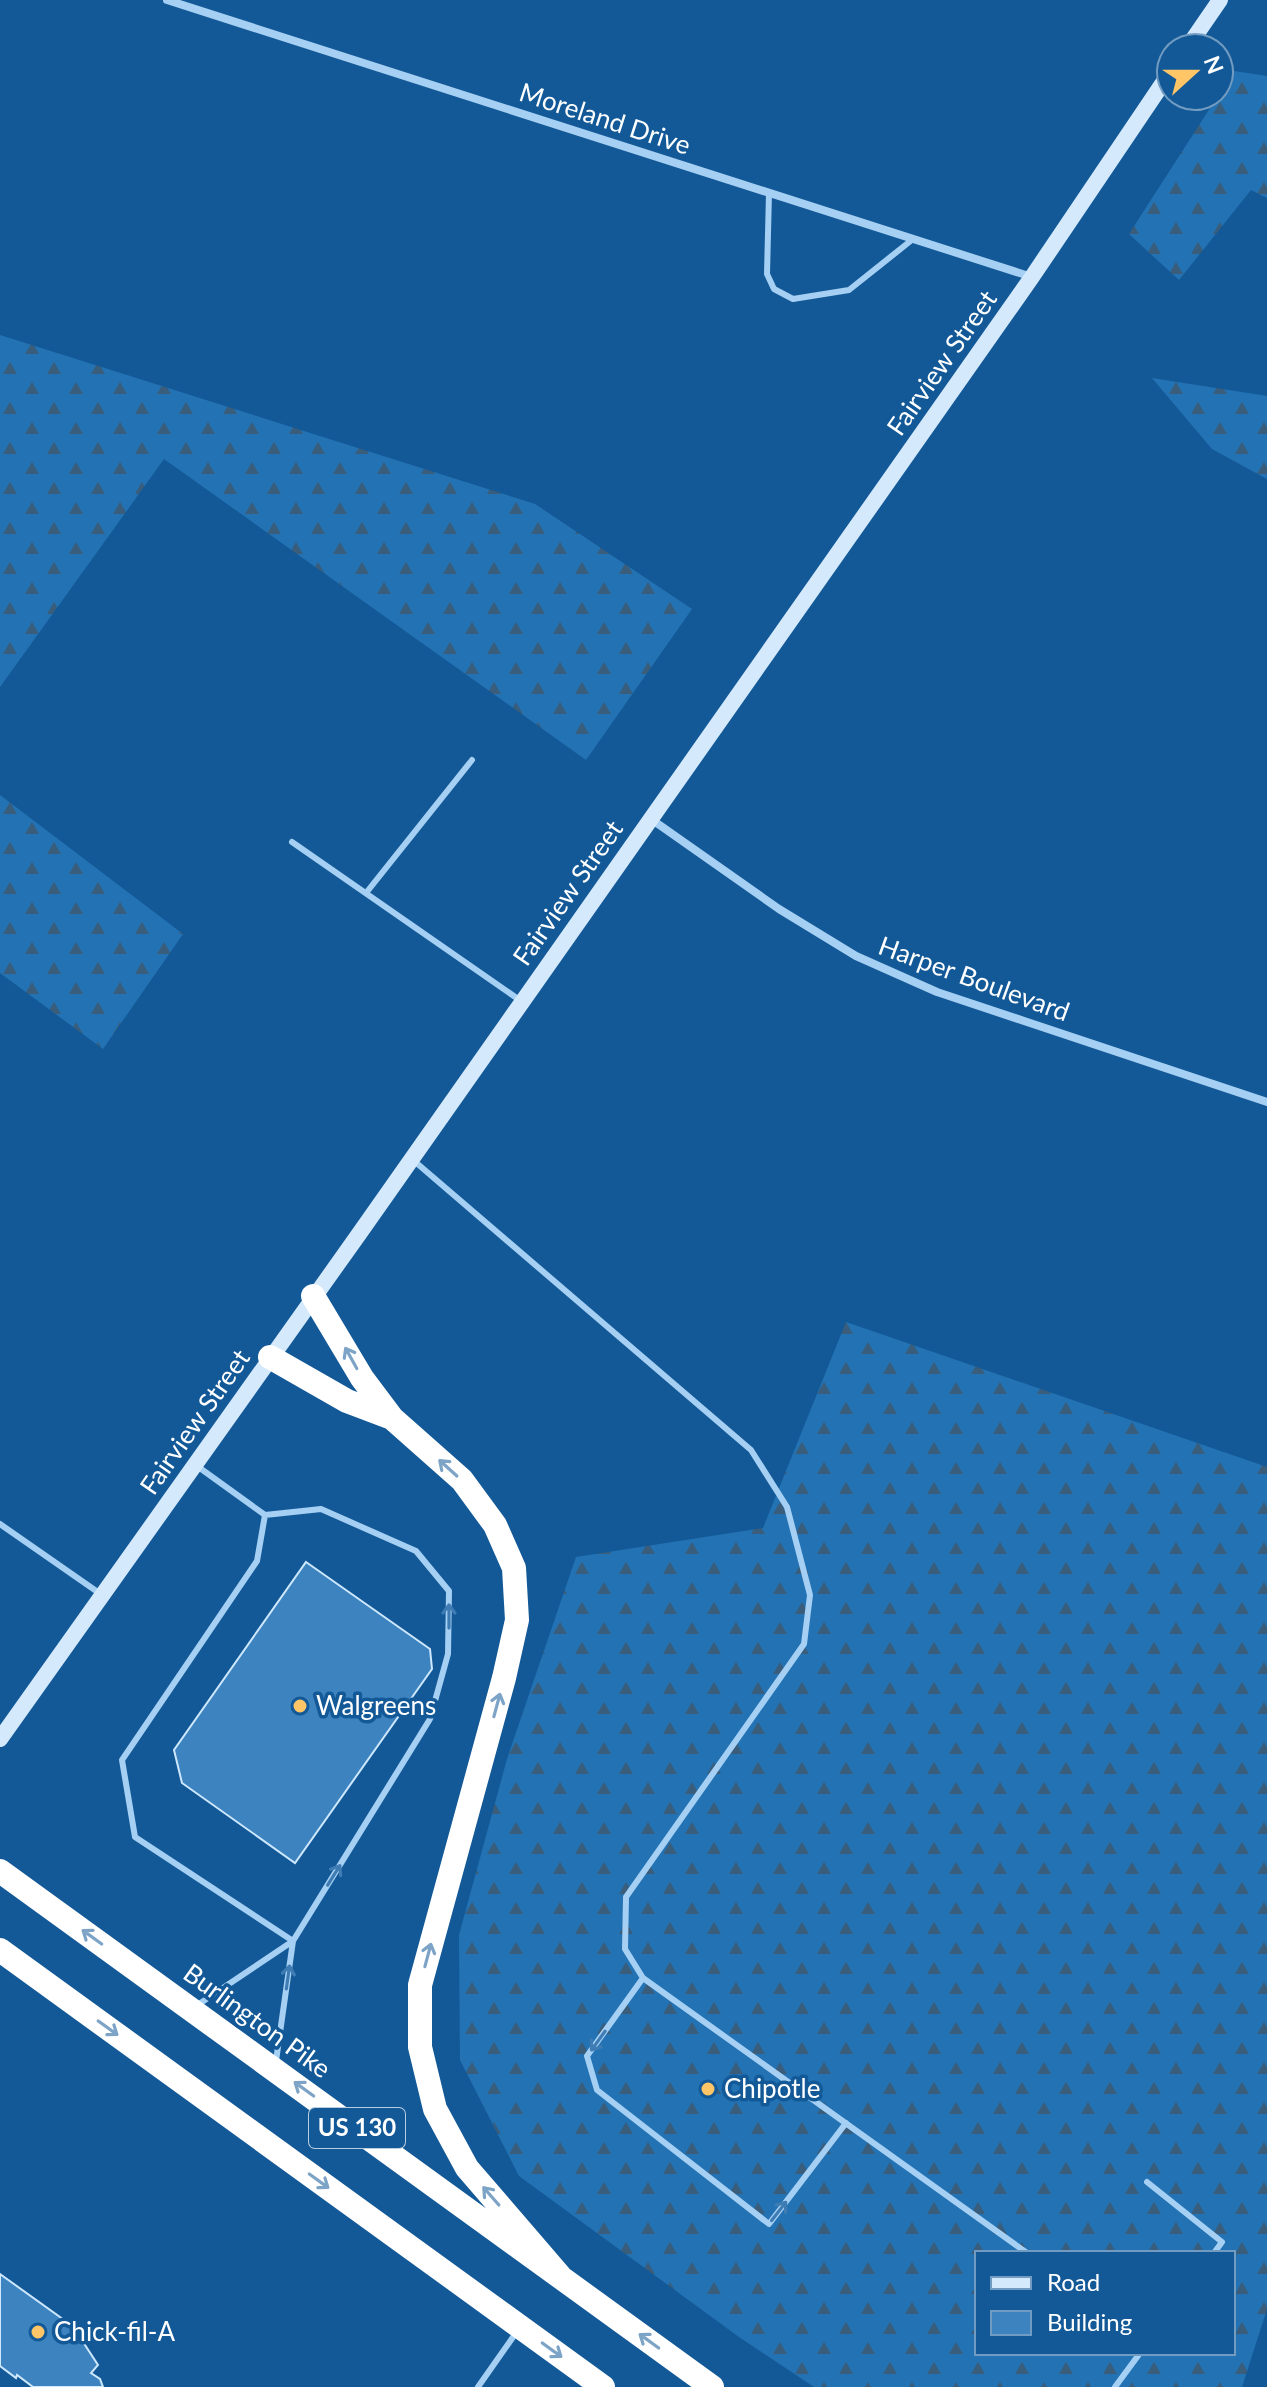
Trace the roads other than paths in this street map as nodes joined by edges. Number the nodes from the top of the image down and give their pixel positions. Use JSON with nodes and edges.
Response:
{"nodes":[{"id":1,"x":167,"y":0,"type":"edge"},
{"id":2,"x":1220,"y":0,"type":"edge"},
{"id":3,"x":1198,"y":32,"type":"edge"},
{"id":4,"x":1155,"y":95,"type":"edge"},
{"id":5,"x":769,"y":193,"type":"junction"},
{"id":6,"x":913,"y":239,"type":"junction"},
{"id":7,"x":1032,"y":277,"type":"junction"},
{"id":8,"x":472,"y":760,"type":"dead end"},
{"id":9,"x":650,"y":819,"type":"junction"},
{"id":10,"x":292,"y":842,"type":"dead end"},
{"id":11,"x":366,"y":893,"type":"junction"},
{"id":12,"x":521,"y":1001,"type":"junction"},
{"id":13,"x":1267,"y":1102,"type":"edge"},
{"id":14,"x":411,"y":1159,"type":"junction"},
{"id":15,"x":313,"y":1296,"type":"junction"},
{"id":16,"x":270,"y":1357,"type":"junction"},
{"id":17,"x":392,"y":1418,"type":"junction"},
{"id":18,"x":194,"y":1464,"type":"junction"},
{"id":19,"x":265,"y":1515,"type":"junction"},
{"id":20,"x":0,"y":1524,"type":"edge"},
{"id":21,"x":103,"y":1596,"type":"junction"},
{"id":22,"x":0,"y":1739,"type":"edge"},
{"id":23,"x":0,"y":1871,"type":"edge"},
{"id":24,"x":293,"y":1941,"type":"junction"},
{"id":25,"x":0,"y":1950,"type":"edge"},
{"id":26,"x":643,"y":1978,"type":"junction"},
{"id":27,"x":192,"y":2009,"type":"junction"},
{"id":28,"x":275,"y":2068,"type":"junction"},
{"id":29,"x":846,"y":2123,"type":"junction"},
{"id":30,"x":1147,"y":2182,"type":"dead end"},
{"id":31,"x":1024,"y":2251,"type":"edge"},
{"id":32,"x":1215,"y":2251,"type":"edge"},
{"id":33,"x":560,"y":2276,"type":"junction"},
{"id":34,"x":520,"y":2328,"type":"junction"},
{"id":35,"x":1139,"y":2355,"type":"edge"},
{"id":36,"x":478,"y":2387,"type":"edge"},
{"id":37,"x":603,"y":2387,"type":"edge"},
{"id":38,"x":712,"y":2387,"type":"edge"},
{"id":39,"x":1115,"y":2387,"type":"edge"}],
"edges":[{"from":1,"to":5,"type":"street","name":"Moreland Drive"},
{"from":2,"to":3,"type":"street"},
{"from":4,"to":7,"type":"street","name":"Fairview Street"},
{"from":5,"to":6,"type":"street","name":"Moreland Drive"},
{"from":5,"to":6,"type":"lane"},
{"from":6,"to":7,"type":"street","name":"Moreland Drive"},
{"from":7,"to":9,"type":"street","name":"Fairview Street"},
{"from":8,"to":11,"type":"lane"},
{"from":9,"to":12,"type":"street","name":"Fairview Street"},
{"from":9,"to":13,"type":"street","name":"Harper Boulevard"},
{"from":10,"to":11,"type":"lane"},
{"from":11,"to":12,"type":"lane"},
{"from":12,"to":14,"type":"street","name":"Fairview Street"},
{"from":14,"to":15,"type":"street","name":"Fairview Street"},
{"from":14,"to":26,"type":"lane"},
{"from":15,"to":16,"type":"street","name":"Fairview Street"},
{"from":17,"to":15,"type":"highway","one_way":true},
{"from":16,"to":17,"type":"highway"},
{"from":16,"to":18,"type":"street","name":"Fairview Street"},
{"from":33,"to":17,"type":"highway","one_way":true},
{"from":18,"to":19,"type":"lane"},
{"from":18,"to":21,"type":"street","name":"Fairview Street"},
{"from":19,"to":24,"type":"lane"},
{"from":24,"to":19,"type":"lane","one_way":true},
{"from":20,"to":21,"type":"lane"},
{"from":21,"to":22,"type":"street","name":"Fairview Street"},
{"from":27,"to":23,"type":"highway","name":"Burlington Pike","number":"US 130","one_way":true},
{"from":24,"to":27,"type":"lane"},
{"from":28,"to":24,"type":"lane","one_way":true},
{"from":25,"to":34,"type":"highway","number":"US 130","one_way":true},
{"from":26,"to":29,"type":"lane"},
{"from":26,"to":29,"type":"lane","one_way":true},
{"from":27,"to":28,"type":"highway","name":"Burlington Pike","number":"US 130"},
{"from":33,"to":28,"type":"highway","name":"Burlington Pike","number":"US 130","one_way":true},
{"from":29,"to":31,"type":"lane"},
{"from":30,"to":32,"type":"lane"},
{"from":38,"to":33,"type":"highway","name":"Burlington Pike","number":"US 130","one_way":true},
{"from":34,"to":36,"type":"lane"},
{"from":34,"to":37,"type":"highway","number":"US 130","one_way":true},
{"from":35,"to":39,"type":"lane"}]}
